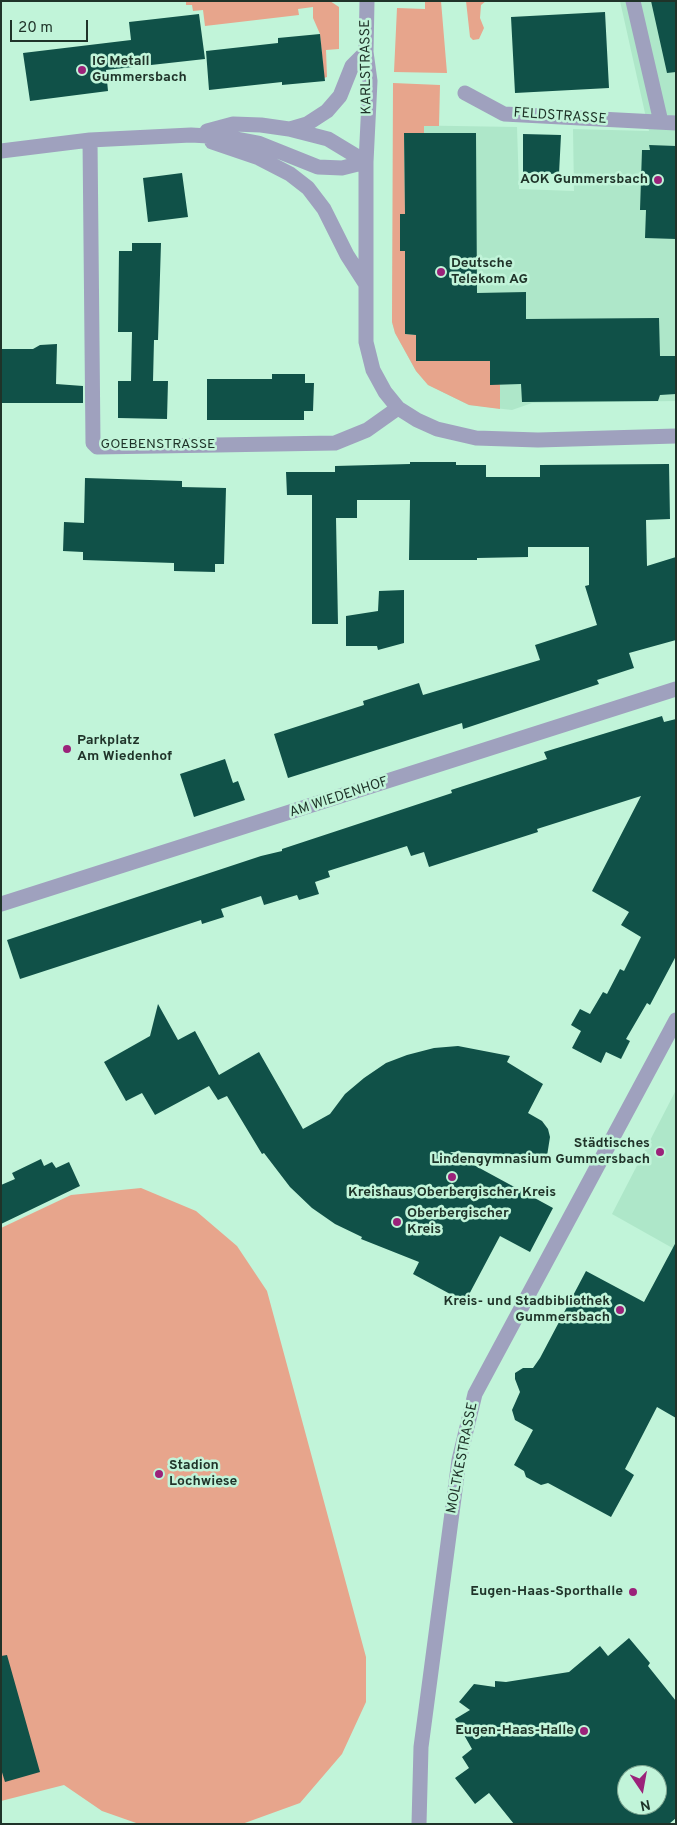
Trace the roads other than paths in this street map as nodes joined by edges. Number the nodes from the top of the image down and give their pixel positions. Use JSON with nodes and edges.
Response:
{"nodes":[{"id":1,"x":633,"y":1,"type":"edge"},
{"id":2,"x":367,"y":8,"type":"edge"},
{"id":3,"x":366,"y":52,"type":"junction"},
{"id":4,"x":465,"y":93,"type":"dead end"},
{"id":5,"x":669,"y":122,"type":"edge"},
{"id":6,"x":289,"y":129,"type":"junction"},
{"id":7,"x":191,"y":135,"type":"junction"},
{"id":8,"x":90,"y":140,"type":"junction"},
{"id":9,"x":1,"y":151,"type":"edge"},
{"id":10,"x":366,"y":162,"type":"junction"},
{"id":11,"x":365,"y":283,"type":"junction"},
{"id":12,"x":398,"y":408,"type":"junction"},
{"id":13,"x":676,"y":436,"type":"edge"},
{"id":14,"x":676,"y":689,"type":"edge"},
{"id":15,"x":1,"y":904,"type":"edge"},
{"id":16,"x":676,"y":1020,"type":"edge"},
{"id":17,"x":419,"y":1824,"type":"edge"}],
"edges":[{"from":1,"to":5,"type":"street","name":"FELDSTRASSE"},
{"from":2,"to":3,"type":"street","name":"KARLSTRASSE"},
{"from":3,"to":6,"type":"street"},
{"from":3,"to":10,"type":"street","name":"KARLSTRASSE"},
{"from":4,"to":5,"type":"street","name":"FELDSTRASSE"},
{"from":6,"to":7,"type":"street"},
{"from":6,"to":10,"type":"street"},
{"from":7,"to":8,"type":"street"},
{"from":7,"to":10,"type":"street"},
{"from":7,"to":11,"type":"street"},
{"from":8,"to":9,"type":"street"},
{"from":8,"to":12,"type":"street","name":"GOEBENSTRASSE"},
{"from":10,"to":11,"type":"street","name":"KARLSTRASSE"},
{"from":11,"to":12,"type":"street","name":"KARLSTRASSE"},
{"from":12,"to":13,"type":"street"},
{"from":14,"to":15,"type":"street","name":"AM WIEDENHOF"},
{"from":16,"to":17,"type":"street","name":"MOLTKESTRASSE"}]}
